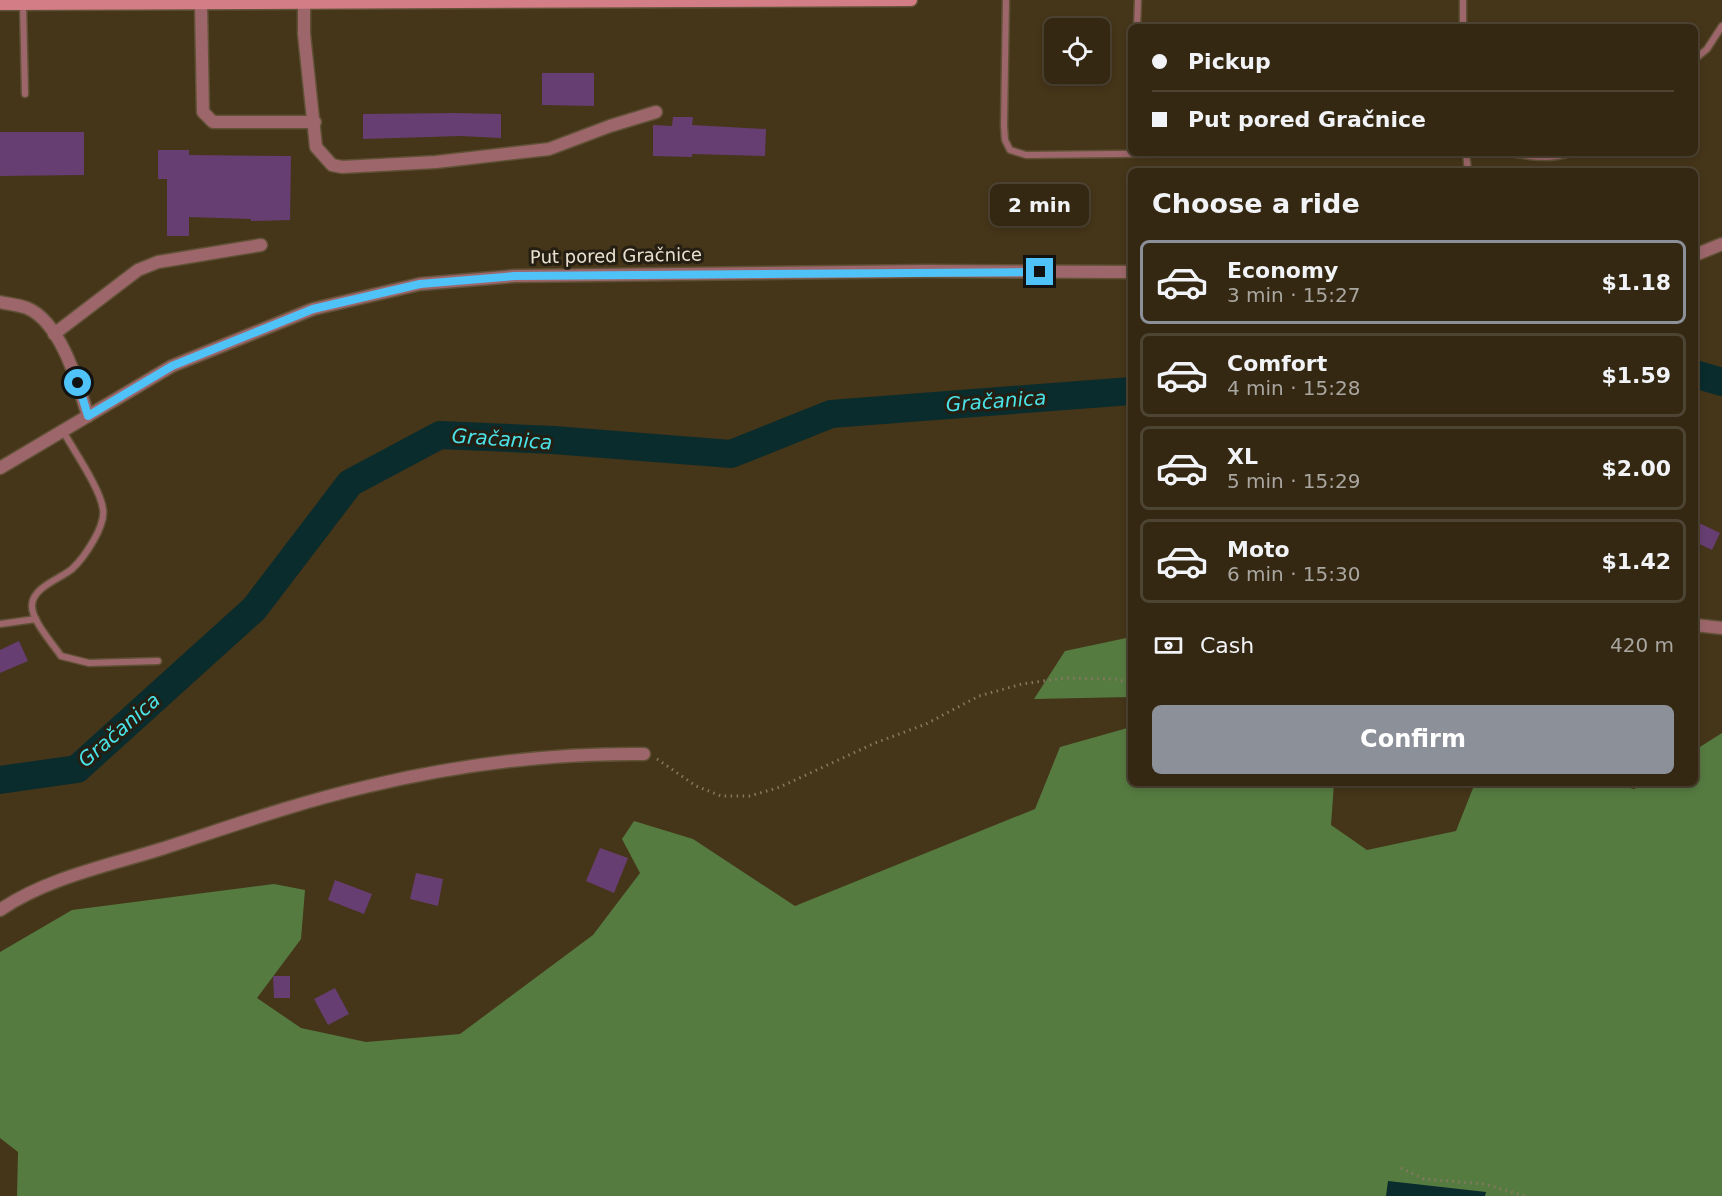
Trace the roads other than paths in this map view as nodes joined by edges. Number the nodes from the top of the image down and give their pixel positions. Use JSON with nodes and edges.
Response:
{"nodes":[{"id":1,"x":911,"y":0,"type":"edge"},
{"id":2,"x":1006,"y":0,"type":"edge"},
{"id":3,"x":1137,"y":0,"type":"edge"},
{"id":4,"x":1463,"y":0,"type":"edge"},
{"id":5,"x":583,"y":1,"type":"edge"},
{"id":6,"x":797,"y":1,"type":"edge"},
{"id":7,"x":201,"y":3,"type":"junction"},
{"id":8,"x":304,"y":3,"type":"junction"},
{"id":9,"x":0,"y":4,"type":"edge"},
{"id":10,"x":23,"y":4,"type":"junction"},
{"id":11,"x":1137,"y":24,"type":"edge"},
{"id":12,"x":1463,"y":24,"type":"edge"},
{"id":13,"x":1722,"y":26,"type":"edge"},
{"id":14,"x":1698,"y":56,"type":"edge"},
{"id":15,"x":24,"y":94,"type":"dead end"},
{"id":16,"x":656,"y":112,"type":"dead end"},
{"id":17,"x":315,"y":122,"type":"junction"},
{"id":18,"x":1128,"y":154,"type":"edge"},
{"id":19,"x":1535,"y":156,"type":"edge"},
{"id":20,"x":1562,"y":156,"type":"edge"},
{"id":21,"x":1722,"y":244,"type":"edge"},
{"id":22,"x":261,"y":245,"type":"dead end"},
{"id":23,"x":1698,"y":254,"type":"edge"},
{"id":24,"x":1128,"y":272,"type":"edge"},
{"id":25,"x":0,"y":302,"type":"edge"},
{"id":26,"x":54,"y":334,"type":"junction"},
{"id":27,"x":88,"y":416,"type":"junction"},
{"id":28,"x":62,"y":431,"type":"junction"},
{"id":29,"x":0,"y":468,"type":"edge"},
{"id":30,"x":36,"y":619,"type":"junction"},
{"id":31,"x":0,"y":624,"type":"edge"},
{"id":32,"x":1698,"y":625,"type":"edge"},
{"id":33,"x":1722,"y":628,"type":"edge"},
{"id":34,"x":158,"y":661,"type":"dead end"},
{"id":35,"x":644,"y":754,"type":"road end"},
{"id":36,"x":0,"y":910,"type":"edge"}],
"edges":[{"from":1,"to":6,"type":"street"},
{"from":2,"to":18,"type":"lane"},
{"from":3,"to":11,"type":"lane"},
{"from":4,"to":12,"type":"lane"},
{"from":5,"to":6,"type":"street"},
{"from":5,"to":8,"type":"street"},
{"from":7,"to":8,"type":"street"},
{"from":7,"to":10,"type":"street"},
{"from":7,"to":17,"type":"street"},
{"from":8,"to":17,"type":"street"},
{"from":9,"to":10,"type":"street"},
{"from":10,"to":15,"type":"lane"},
{"from":13,"to":14,"type":"lane"},
{"from":16,"to":17,"type":"street"},
{"from":19,"to":20,"type":"lane"},
{"from":21,"to":23,"type":"street"},
{"from":22,"to":26,"type":"street"},
{"from":24,"to":27,"type":"street","name":"Put pored Gračnice"},
{"from":25,"to":26,"type":"street"},
{"from":26,"to":27,"type":"street"},
{"from":27,"to":28,"type":"street","name":"Put pored Gračnice"},
{"from":28,"to":29,"type":"street","name":"Put pored Gračnice"},
{"from":28,"to":30,"type":"lane"},
{"from":30,"to":31,"type":"lane"},
{"from":30,"to":34,"type":"lane"},
{"from":32,"to":33,"type":"street"},
{"from":35,"to":36,"type":"street"}]}
